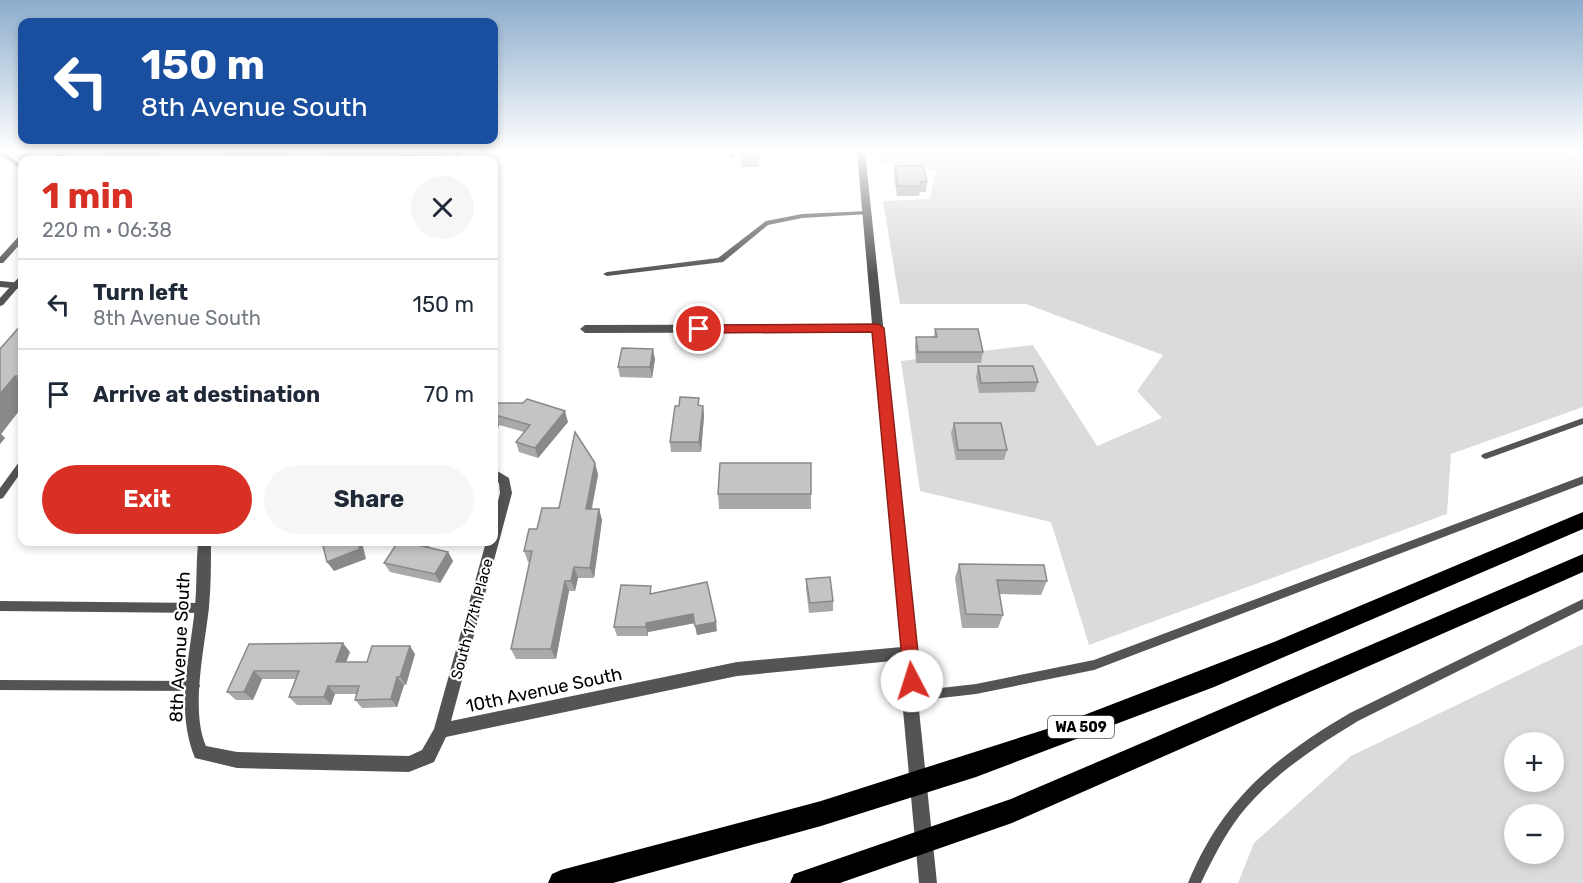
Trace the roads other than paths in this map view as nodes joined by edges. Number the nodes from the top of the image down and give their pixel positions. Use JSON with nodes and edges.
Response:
{"nodes":[{"id":1,"x":865,"y":192,"type":"edge"},
{"id":2,"x":867,"y":213,"type":"junction"},
{"id":3,"x":18,"y":242,"type":"edge"},
{"id":4,"x":0,"y":261,"type":"edge"},
{"id":5,"x":607,"y":274,"type":"dead end"},
{"id":6,"x":0,"y":284,"type":"edge"},
{"id":7,"x":18,"y":284,"type":"edge"},
{"id":8,"x":18,"y":286,"type":"edge"},
{"id":9,"x":0,"y":303,"type":"edge"},
{"id":10,"x":878,"y":328,"type":"junction"},
{"id":11,"x":585,"y":329,"type":"dead end"},
{"id":12,"x":1583,"y":421,"type":"edge"},
{"id":13,"x":1486,"y":456,"type":"dead end"},
{"id":14,"x":18,"y":473,"type":"edge"},
{"id":15,"x":498,"y":476,"type":"edge"},
{"id":16,"x":1583,"y":480,"type":"edge"},
{"id":17,"x":0,"y":495,"type":"edge"},
{"id":18,"x":498,"y":515,"type":"edge"},
{"id":19,"x":1583,"y":520,"type":"edge"},
{"id":20,"x":204,"y":546,"type":"edge"},
{"id":21,"x":492,"y":546,"type":"edge"},
{"id":22,"x":1583,"y":563,"type":"edge"},
{"id":23,"x":1583,"y":604,"type":"edge"},
{"id":24,"x":0,"y":606,"type":"edge"},
{"id":25,"x":202,"y":608,"type":"junction"},
{"id":26,"x":910,"y":653,"type":"junction"},
{"id":27,"x":912,"y":681,"type":"dead end"},
{"id":28,"x":0,"y":686,"type":"edge"},
{"id":29,"x":194,"y":686,"type":"junction"},
{"id":30,"x":910,"y":710,"type":"joint"},
{"id":31,"x":441,"y":731,"type":"junction"},
{"id":32,"x":561,"y":883,"type":"edge"},
{"id":33,"x":802,"y":883,"type":"edge"},
{"id":34,"x":928,"y":883,"type":"edge"},
{"id":35,"x":1194,"y":883,"type":"edge"}],
"edges":[{"from":1,"to":2,"type":"street"},
{"from":2,"to":5,"type":"lane"},
{"from":2,"to":10,"type":"street"},
{"from":3,"to":4,"type":"lane"},
{"from":6,"to":7,"type":"street"},
{"from":8,"to":9,"type":"lane"},
{"from":10,"to":11,"type":"street"},
{"from":10,"to":26,"type":"street"},
{"from":12,"to":13,"type":"lane"},
{"from":14,"to":17,"type":"lane"},
{"from":15,"to":18,"type":"street","name":"South 177th Place"},
{"from":16,"to":30,"type":"lane"},
{"from":19,"to":32,"type":"highway","number":"WA 509"},
{"from":20,"to":25,"type":"street","name":"8th Avenue South"},
{"from":21,"to":31,"type":"street","name":"South 177th Place"},
{"from":22,"to":33,"type":"highway"},
{"from":23,"to":35,"type":"lane"},
{"from":24,"to":25,"type":"lane"},
{"from":25,"to":29,"type":"street","name":"8th Avenue South"},
{"from":26,"to":27,"type":"street"},
{"from":26,"to":31,"type":"street","name":"10th Avenue South"},
{"from":28,"to":29,"type":"lane"},
{"from":29,"to":31,"type":"street","name":"8th Avenue South"},
{"from":30,"to":34,"type":"street"}]}
